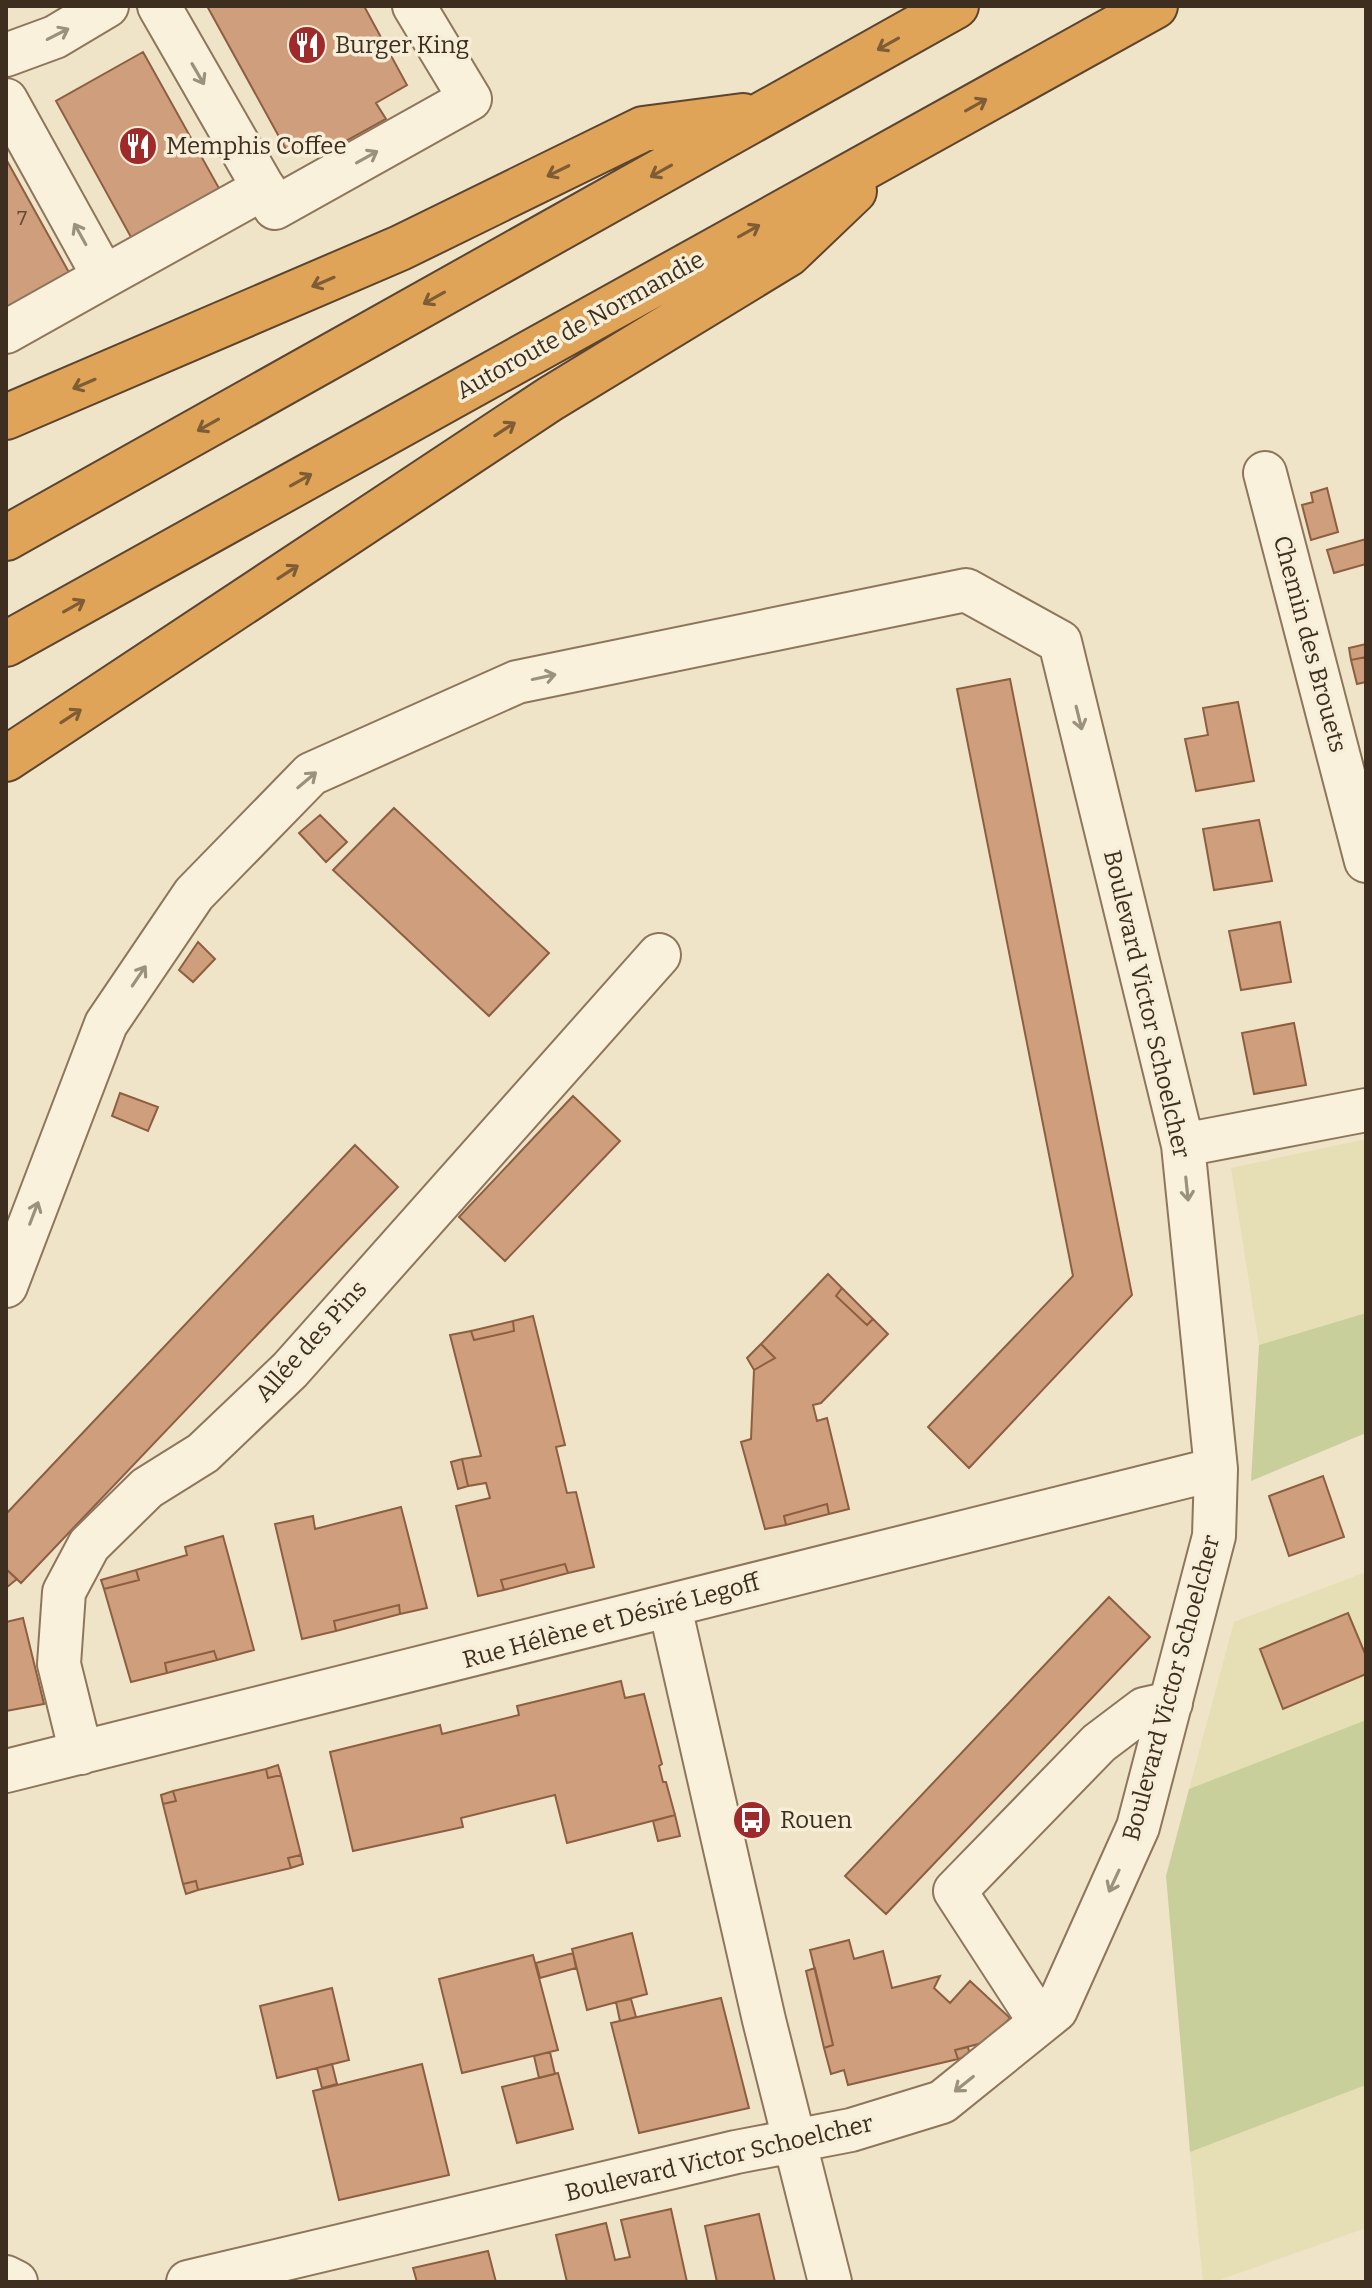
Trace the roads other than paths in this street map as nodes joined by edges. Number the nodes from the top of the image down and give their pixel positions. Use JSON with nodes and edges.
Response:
{"nodes":[{"id":1,"x":107,"y":6,"type":"edge"},
{"id":2,"x":159,"y":6,"type":"edge"},
{"id":3,"x":414,"y":6,"type":"edge"},
{"id":4,"x":956,"y":6,"type":"edge"},
{"id":5,"x":1155,"y":6,"type":"edge"},
{"id":6,"x":6,"y":55,"type":"edge"},
{"id":7,"x":6,"y":100,"type":"edge"},
{"id":8,"x":765,"y":113,"type":"junction"},
{"id":9,"x":901,"y":147,"type":"junction"},
{"id":10,"x":264,"y":188,"type":"junction"},
{"id":11,"x":104,"y":277,"type":"junction"},
{"id":12,"x":6,"y":332,"type":"edge"},
{"id":13,"x":6,"y":417,"type":"edge"},
{"id":14,"x":1265,"y":473,"type":"dead end"},
{"id":15,"x":6,"y":538,"type":"edge"},
{"id":16,"x":6,"y":644,"type":"edge"},
{"id":17,"x":6,"y":759,"type":"edge"},
{"id":18,"x":1366,"y":861,"type":"edge"},
{"id":19,"x":659,"y":955,"type":"dead end"},
{"id":20,"x":1366,"y":1110,"type":"edge"},
{"id":21,"x":1183,"y":1145,"type":"junction"},
{"id":22,"x":6,"y":1286,"type":"edge"},
{"id":23,"x":1216,"y":1469,"type":"junction"},
{"id":24,"x":670,"y":1607,"type":"junction"},
{"id":25,"x":1171,"y":1703,"type":"junction"},
{"id":26,"x":81,"y":1753,"type":"junction"},
{"id":27,"x":6,"y":1771,"type":"edge"},
{"id":28,"x":1040,"y":2022,"type":"junction"},
{"id":29,"x":794,"y":2142,"type":"junction"},
{"id":30,"x":6,"y":2277,"type":"edge"},
{"id":31,"x":16,"y":2282,"type":"edge"},
{"id":32,"x":188,"y":2282,"type":"edge"},
{"id":33,"x":830,"y":2282,"type":"edge"}],
"edges":[{"from":6,"to":1,"type":"street","one_way":true},
{"from":2,"to":10,"type":"street","one_way":true},
{"from":10,"to":3,"type":"street","one_way":true},
{"from":4,"to":8,"type":"highway","one_way":true},
{"from":9,"to":5,"type":"highway","name":"Autoroute de Normandie","one_way":true},
{"from":11,"to":7,"type":"street","one_way":true},
{"from":8,"to":13,"type":"highway","one_way":true},
{"from":8,"to":15,"type":"highway","one_way":true},
{"from":16,"to":9,"type":"highway","name":"Autoroute de Normandie","one_way":true},
{"from":17,"to":9,"type":"highway","one_way":true},
{"from":10,"to":11,"type":"street"},
{"from":11,"to":12,"type":"street"},
{"from":14,"to":18,"type":"street","name":"Chemin des Brouets"},
{"from":19,"to":26,"type":"street","name":"Allée des Pins"},
{"from":20,"to":21,"type":"street"},
{"from":22,"to":21,"type":"street","name":"Boulevard Victor Schoelcher","one_way":true},
{"from":21,"to":23,"type":"street","name":"Boulevard Victor Schoelcher","one_way":true},
{"from":23,"to":24,"type":"street","name":"Rue Hélène et Désiré Legoff"},
{"from":23,"to":25,"type":"street","name":"Boulevard Victor Schoelcher"},
{"from":24,"to":26,"type":"street","name":"Rue Hélène et Désiré Legoff"},
{"from":24,"to":29,"type":"street"},
{"from":25,"to":28,"type":"street","name":"Boulevard Victor Schoelcher","one_way":true},
{"from":25,"to":28,"type":"street"},
{"from":26,"to":27,"type":"street","name":"Rue Hélène et Désiré Legoff"},
{"from":28,"to":29,"type":"street","name":"Boulevard Victor Schoelcher","one_way":true},
{"from":29,"to":32,"type":"street","name":"Boulevard Victor Schoelcher"},
{"from":29,"to":33,"type":"street"},
{"from":30,"to":31,"type":"street"}]}
